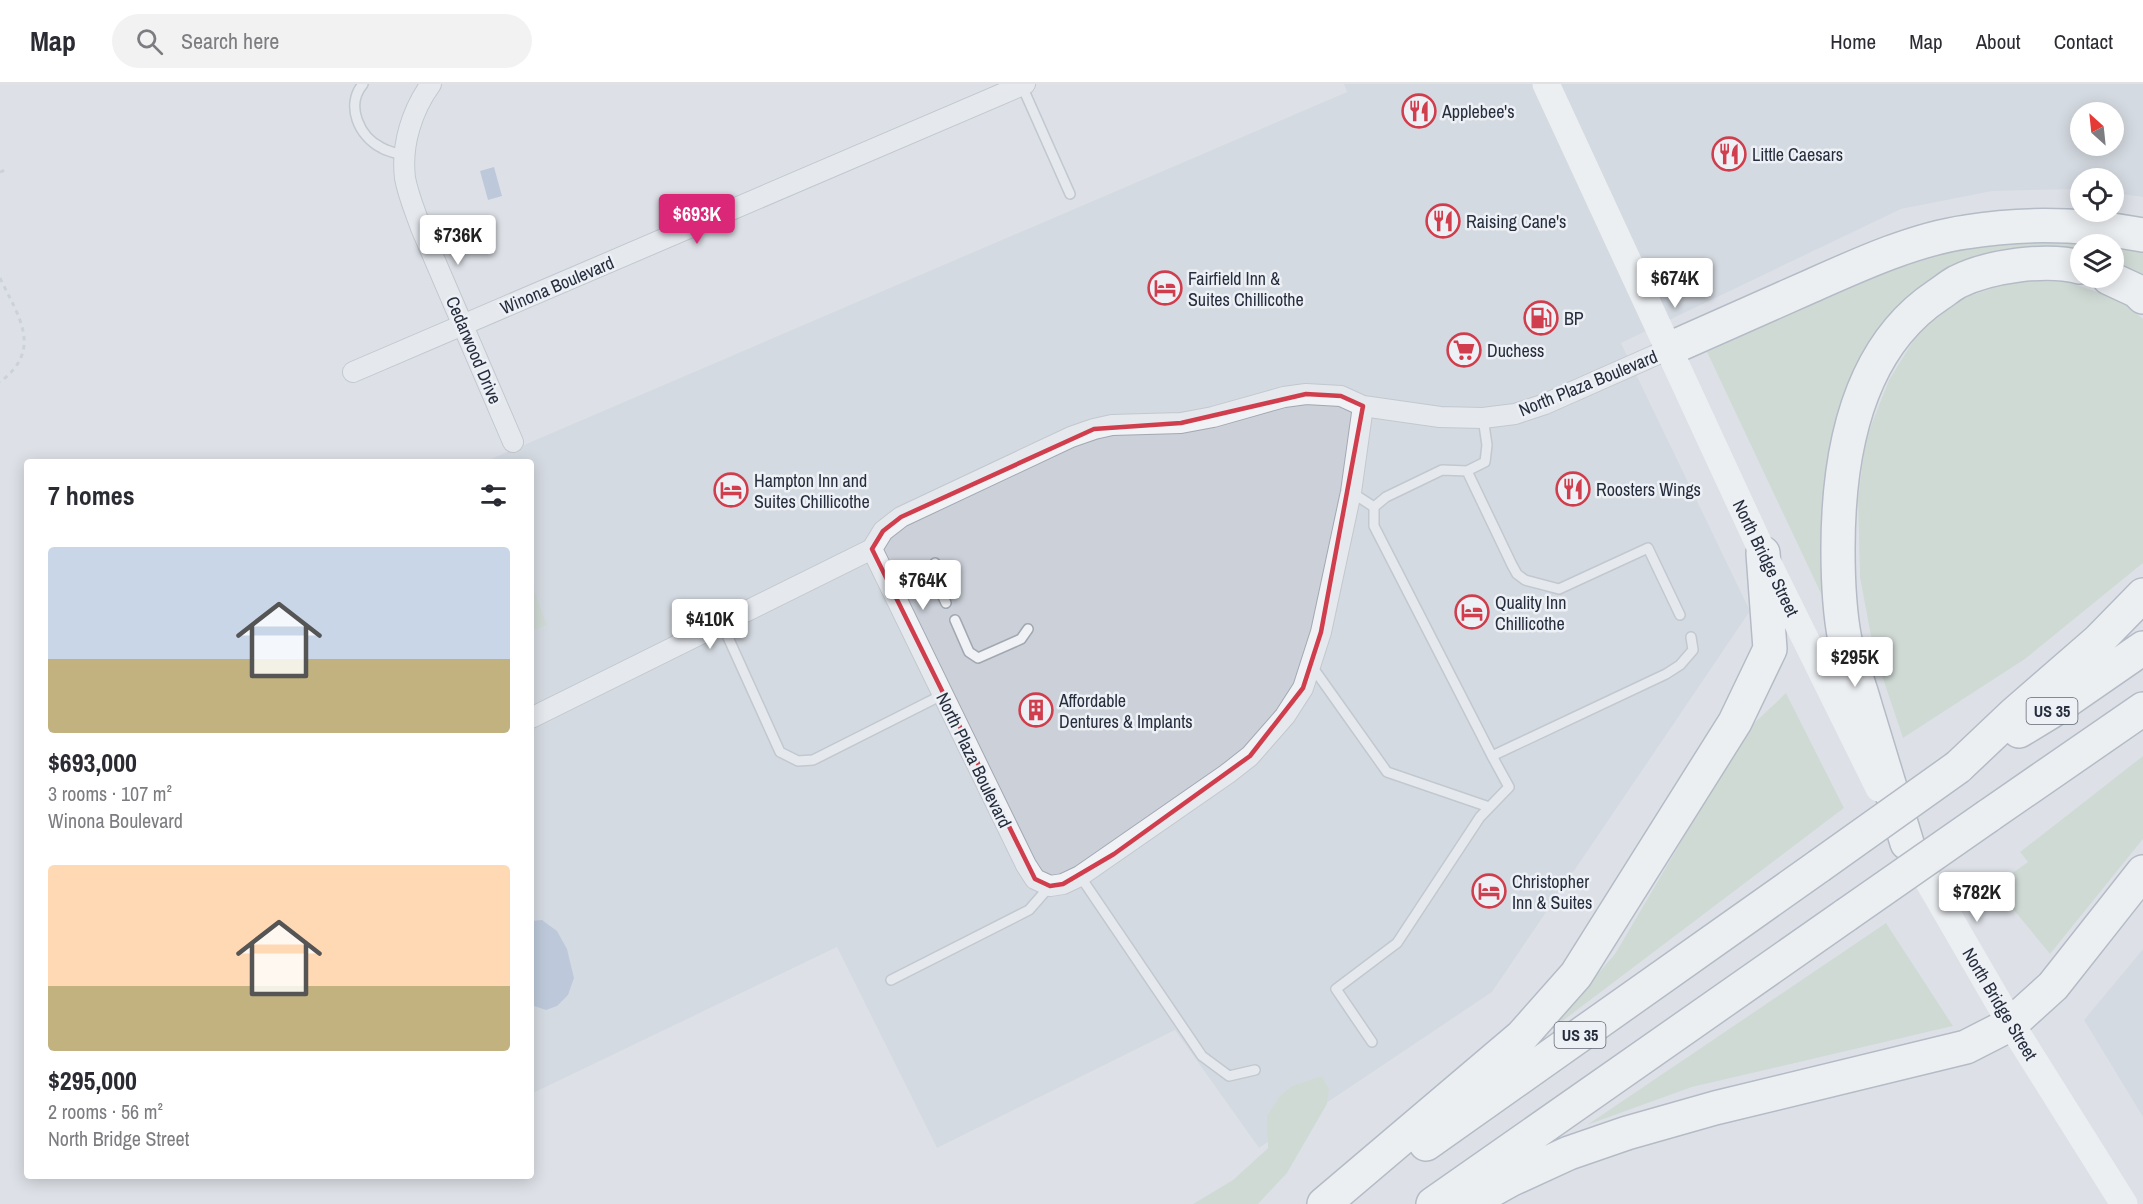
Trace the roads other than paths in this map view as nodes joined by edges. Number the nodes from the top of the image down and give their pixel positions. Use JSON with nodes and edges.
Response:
{"nodes":[{"id":1,"x":363,"y":84,"type":"edge"},
{"id":2,"x":431,"y":84,"type":"edge"},
{"id":3,"x":1546,"y":84,"type":"edge"},
{"id":4,"x":1024,"y":85,"type":"edge"},
{"id":5,"x":405,"y":156,"type":"junction"},
{"id":6,"x":1070,"y":194,"type":"dead end"},
{"id":7,"x":2143,"y":236,"type":"edge"},
{"id":8,"x":2070,"y":264,"type":"edge"},
{"id":9,"x":2124,"y":285,"type":"edge"},
{"id":10,"x":2143,"y":297,"type":"edge"},
{"id":11,"x":463,"y":325,"type":"junction"},
{"id":12,"x":1669,"y":349,"type":"junction"},
{"id":13,"x":353,"y":372,"type":"dead end"},
{"id":14,"x":1363,"y":406,"type":"junction"},
{"id":15,"x":1483,"y":418,"type":"junction"},
{"id":16,"x":513,"y":442,"type":"dead end"},
{"id":17,"x":1467,"y":471,"type":"junction"},
{"id":18,"x":1351,"y":492,"type":"junction"},
{"id":19,"x":1374,"y":507,"type":"junction"},
{"id":20,"x":872,"y":549,"type":"junction"},
{"id":21,"x":1763,"y":553,"type":"junction"},
{"id":22,"x":935,"y":563,"type":"dead end"},
{"id":23,"x":2143,"y":595,"type":"edge"},
{"id":24,"x":946,"y":603,"type":"dead end"},
{"id":25,"x":1680,"y":615,"type":"dead end"},
{"id":26,"x":955,"y":620,"type":"dead end"},
{"id":27,"x":722,"y":624,"type":"junction"},
{"id":28,"x":1028,"y":629,"type":"dead end"},
{"id":29,"x":1691,"y":637,"type":"dead end"},
{"id":30,"x":2143,"y":648,"type":"edge"},
{"id":31,"x":1311,"y":665,"type":"junction"},
{"id":32,"x":942,"y":695,"type":"junction"},
{"id":33,"x":2143,"y":709,"type":"edge"},
{"id":34,"x":534,"y":717,"type":"edge"},
{"id":35,"x":1492,"y":756,"type":"junction"},
{"id":36,"x":1958,"y":767,"type":"junction"},
{"id":37,"x":1489,"y":807,"type":"junction"},
{"id":38,"x":1907,"y":843,"type":"junction"},
{"id":39,"x":2143,"y":872,"type":"edge"},
{"id":40,"x":1080,"y":876,"type":"junction"},
{"id":41,"x":1050,"y":886,"type":"junction"},
{"id":42,"x":891,"y":980,"type":"dead end"},
{"id":43,"x":2011,"y":1024,"type":"junction"},
{"id":44,"x":1371,"y":1042,"type":"dead end"},
{"id":45,"x":1256,"y":1070,"type":"dead end"},
{"id":46,"x":1324,"y":1204,"type":"edge"},
{"id":47,"x":1341,"y":1204,"type":"edge"},
{"id":48,"x":1434,"y":1204,"type":"edge"},
{"id":49,"x":1467,"y":1204,"type":"edge"},
{"id":50,"x":2124,"y":1204,"type":"edge"}],
"edges":[{"from":1,"to":5,"type":"lane"},
{"from":2,"to":5,"type":"street","name":"Cedarwood Drive"},
{"from":3,"to":12,"type":"main road","name":"North Bridge Street"},
{"from":4,"to":6,"type":"lane"},
{"from":4,"to":11,"type":"street","name":"Winona Boulevard"},
{"from":5,"to":11,"type":"street","name":"Cedarwood Drive"},
{"from":7,"to":12,"type":"highway"},
{"from":8,"to":38,"type":"highway"},
{"from":9,"to":10,"type":"highway"},
{"from":11,"to":13,"type":"street","name":"Winona Boulevard"},
{"from":11,"to":16,"type":"street","name":"Cedarwood Drive"},
{"from":12,"to":15,"type":"street","name":"North Plaza Boulevard"},
{"from":12,"to":21,"type":"main road","name":"North Bridge Street"},
{"from":14,"to":15,"type":"street","name":"North Plaza Boulevard"},
{"from":14,"to":18,"type":"street"},
{"from":14,"to":20,"type":"street","name":"North Plaza Boulevard"},
{"from":15,"to":17,"type":"lane"},
{"from":17,"to":19,"type":"lane"},
{"from":17,"to":25,"type":"lane"},
{"from":18,"to":19,"type":"lane"},
{"from":18,"to":31,"type":"street"},
{"from":19,"to":35,"type":"lane"},
{"from":20,"to":27,"type":"street"},
{"from":20,"to":32,"type":"street","name":"North Plaza Boulevard"},
{"from":21,"to":38,"type":"main road","name":"North Bridge Street"},
{"from":21,"to":46,"type":"highway"},
{"from":22,"to":24,"type":"lane"},
{"from":23,"to":36,"type":"highway"},
{"from":26,"to":28,"type":"lane"},
{"from":27,"to":32,"type":"lane"},
{"from":27,"to":34,"type":"street"},
{"from":29,"to":35,"type":"lane"},
{"from":30,"to":36,"type":"highway","number":"US 35"},
{"from":31,"to":37,"type":"lane"},
{"from":31,"to":40,"type":"street"},
{"from":32,"to":41,"type":"street","name":"North Plaza Boulevard"},
{"from":33,"to":48,"type":"highway","number":"US 35","bridge":true},
{"from":35,"to":37,"type":"lane"},
{"from":36,"to":47,"type":"highway","number":"US 35","bridge":true},
{"from":37,"to":44,"type":"lane"},
{"from":38,"to":43,"type":"main road","name":"North Bridge Street"},
{"from":39,"to":43,"type":"highway"},
{"from":40,"to":41,"type":"street"},
{"from":40,"to":45,"type":"lane"},
{"from":41,"to":42,"type":"lane"},
{"from":43,"to":49,"type":"highway"},
{"from":43,"to":50,"type":"main road","name":"North Bridge Street"}]}
